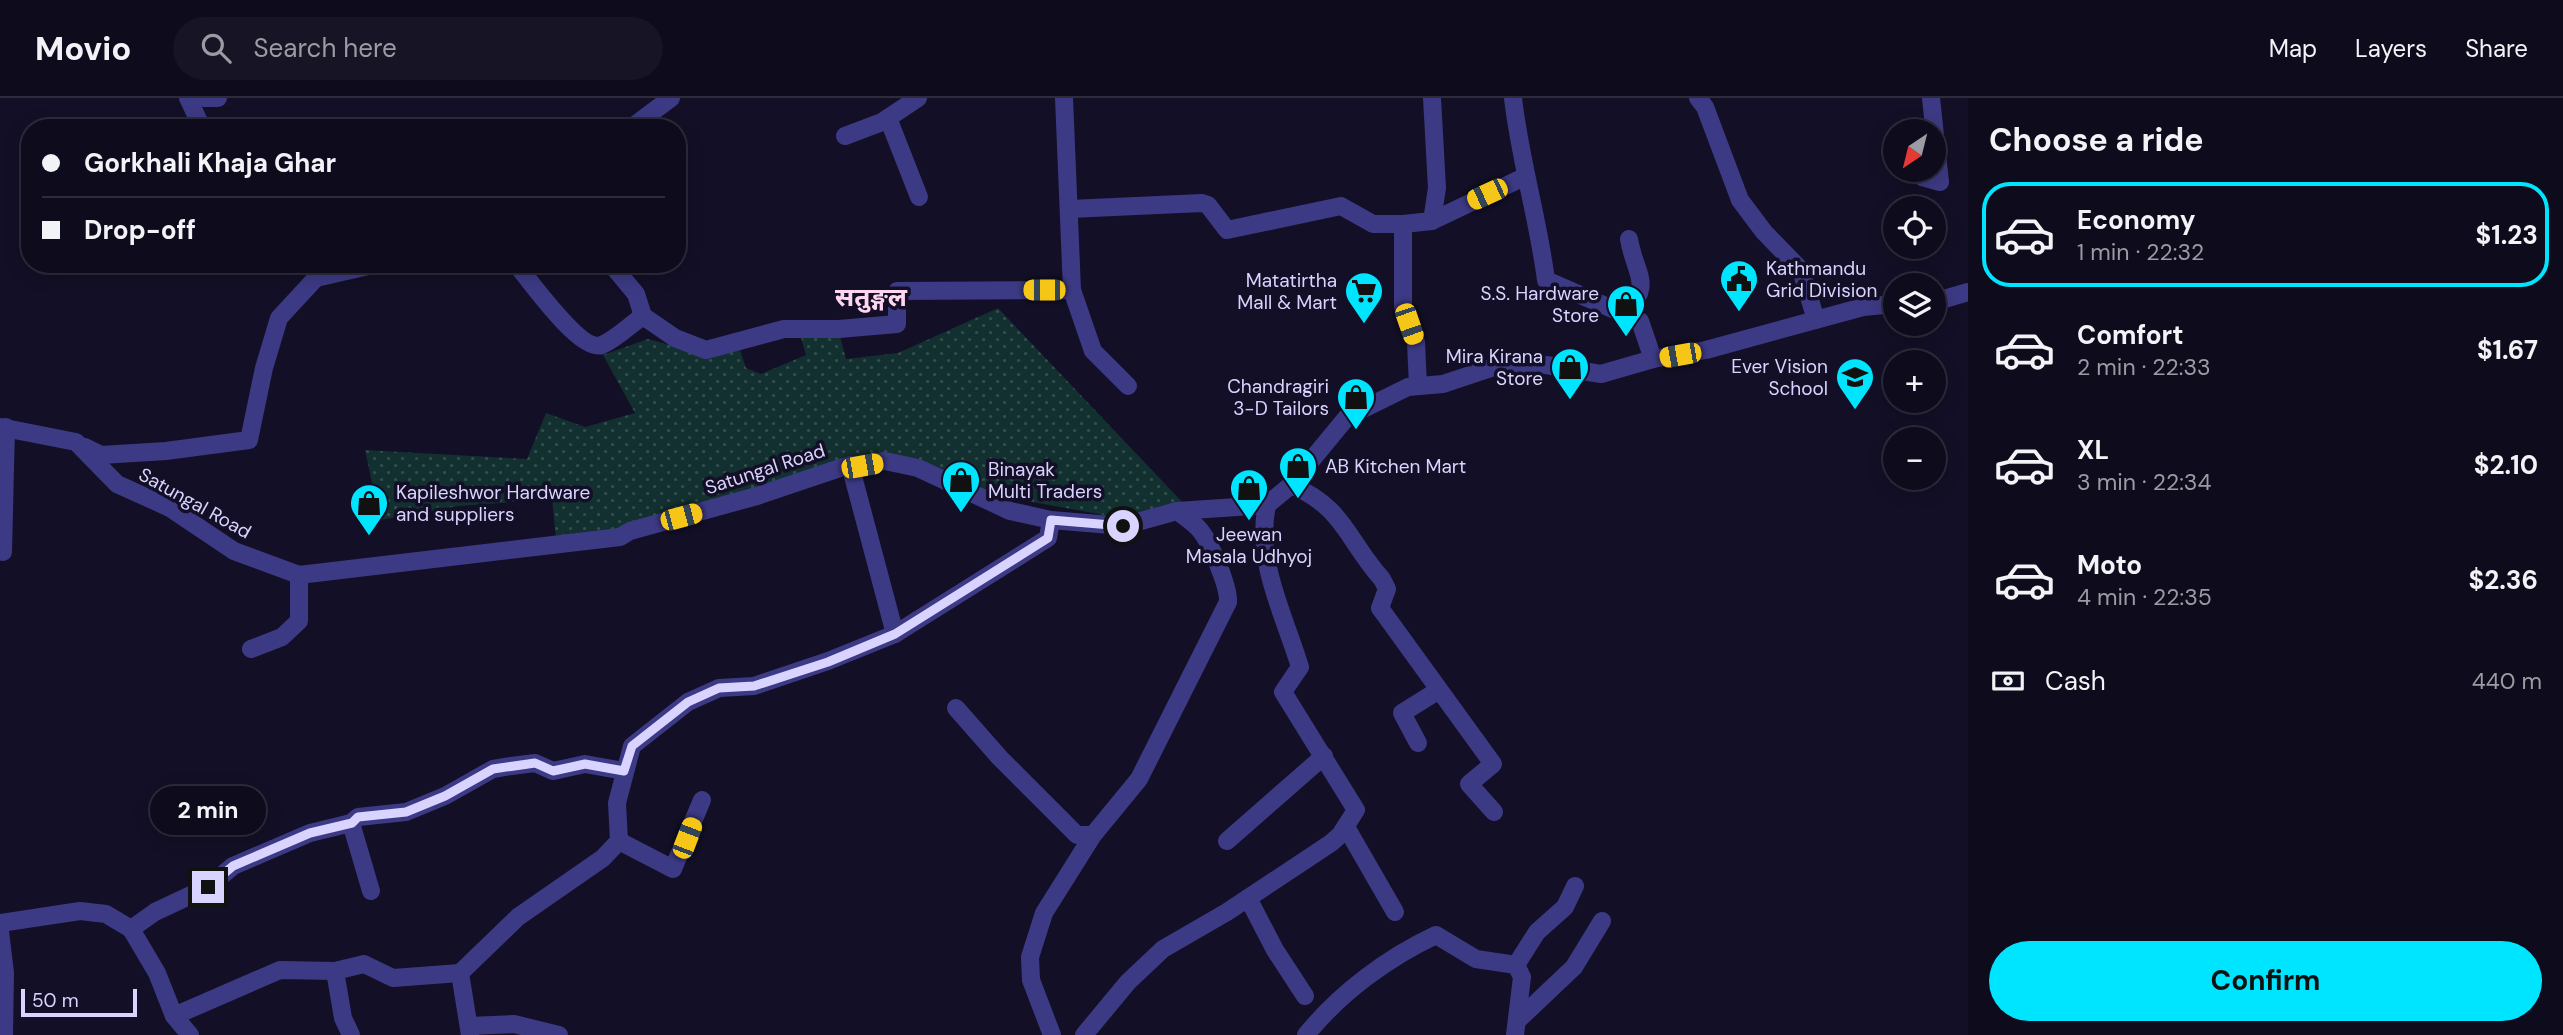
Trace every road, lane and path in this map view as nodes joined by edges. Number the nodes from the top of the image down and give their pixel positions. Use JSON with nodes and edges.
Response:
{"nodes":[{"id":1,"x":188,"y":98,"type":"edge"},
{"id":2,"x":204,"y":98,"type":"edge"},
{"id":3,"x":218,"y":98,"type":"edge"},
{"id":4,"x":671,"y":98,"type":"edge"},
{"id":5,"x":918,"y":98,"type":"edge"},
{"id":6,"x":1064,"y":98,"type":"edge"},
{"id":7,"x":1432,"y":98,"type":"edge"},
{"id":8,"x":1513,"y":98,"type":"edge"},
{"id":9,"x":1931,"y":98,"type":"edge"},
{"id":10,"x":1706,"y":101,"type":"edge"},
{"id":11,"x":888,"y":118,"type":"junction"},
{"id":12,"x":198,"y":119,"type":"edge"},
{"id":13,"x":643,"y":119,"type":"edge"},
{"id":14,"x":1933,"y":119,"type":"edge"},
{"id":15,"x":845,"y":136,"type":"dead end"},
{"id":16,"x":1527,"y":176,"type":"junction"},
{"id":17,"x":919,"y":197,"type":"dead end"},
{"id":18,"x":1070,"y":209,"type":"junction"},
{"id":19,"x":1432,"y":221,"type":"junction"},
{"id":20,"x":1403,"y":224,"type":"junction"},
{"id":21,"x":1629,"y":239,"type":"dead end"},
{"id":22,"x":312,"y":273,"type":"edge"},
{"id":23,"x":523,"y":273,"type":"edge"},
{"id":24,"x":618,"y":273,"type":"edge"},
{"id":25,"x":1072,"y":290,"type":"junction"},
{"id":26,"x":1968,"y":292,"type":"edge"},
{"id":27,"x":1946,"y":298,"type":"edge"},
{"id":28,"x":1883,"y":305,"type":"edge"},
{"id":29,"x":1625,"y":314,"type":"junction"},
{"id":30,"x":643,"y":316,"type":"junction"},
{"id":31,"x":1816,"y":320,"type":"junction"},
{"id":32,"x":1653,"y":359,"type":"junction"},
{"id":33,"x":1128,"y":386,"type":"dead end"},
{"id":34,"x":1418,"y":386,"type":"junction"},
{"id":35,"x":3,"y":427,"type":"edge"},
{"id":36,"x":76,"y":442,"type":"junction"},
{"id":37,"x":850,"y":465,"type":"junction"},
{"id":38,"x":1291,"y":485,"type":"junction"},
{"id":39,"x":1267,"y":505,"type":"junction"},
{"id":40,"x":1177,"y":511,"type":"junction"},
{"id":41,"x":1051,"y":520,"type":"junction"},
{"id":42,"x":3,"y":552,"type":"dead end"},
{"id":43,"x":299,"y":575,"type":"junction"},
{"id":44,"x":895,"y":634,"type":"junction"},
{"id":45,"x":251,"y":649,"type":"dead end"},
{"id":46,"x":1439,"y":690,"type":"junction"},
{"id":47,"x":956,"y":708,"type":"dead end"},
{"id":48,"x":1418,"y":743,"type":"dead end"},
{"id":49,"x":1324,"y":756,"type":"junction"},
{"id":50,"x":624,"y":771,"type":"junction"},
{"id":51,"x":702,"y":800,"type":"dead end"},
{"id":52,"x":1494,"y":812,"type":"dead end"},
{"id":53,"x":352,"y":823,"type":"junction"},
{"id":54,"x":1346,"y":827,"type":"junction"},
{"id":55,"x":1093,"y":835,"type":"junction"},
{"id":56,"x":620,"y":841,"type":"junction"},
{"id":57,"x":1227,"y":841,"type":"dead end"},
{"id":58,"x":1575,"y":886,"type":"dead end"},
{"id":59,"x":371,"y":891,"type":"dead end"},
{"id":60,"x":1248,"y":898,"type":"junction"},
{"id":61,"x":1395,"y":912,"type":"dead end"},
{"id":62,"x":1602,"y":921,"type":"dead end"},
{"id":63,"x":0,"y":923,"type":"edge"},
{"id":64,"x":131,"y":929,"type":"junction"},
{"id":65,"x":0,"y":931,"type":"edge"},
{"id":66,"x":1516,"y":965,"type":"junction"},
{"id":67,"x":335,"y":971,"type":"junction"},
{"id":68,"x":460,"y":973,"type":"junction"},
{"id":69,"x":1305,"y":996,"type":"dead end"},
{"id":70,"x":174,"y":1016,"type":"junction"},
{"id":71,"x":1516,"y":1028,"type":"edge"},
{"id":72,"x":470,"y":1030,"type":"edge"},
{"id":73,"x":4,"y":1035,"type":"edge"},
{"id":74,"x":190,"y":1035,"type":"edge"},
{"id":75,"x":351,"y":1035,"type":"edge"},
{"id":76,"x":559,"y":1035,"type":"edge"},
{"id":77,"x":1052,"y":1035,"type":"edge"},
{"id":78,"x":1084,"y":1035,"type":"edge"},
{"id":79,"x":1306,"y":1035,"type":"edge"}],
"edges":[{"from":1,"to":12,"type":"street"},
{"from":2,"to":3,"type":"street"},
{"from":4,"to":13,"type":"street"},
{"from":5,"to":11,"type":"street"},
{"from":6,"to":18,"type":"street"},
{"from":7,"to":19,"type":"street"},
{"from":8,"to":16,"type":"street"},
{"from":9,"to":14,"type":"street"},
{"from":10,"to":31,"type":"street"},
{"from":11,"to":15,"type":"street"},
{"from":11,"to":17,"type":"street"},
{"from":16,"to":19,"type":"street"},
{"from":16,"to":29,"type":"street"},
{"from":18,"to":20,"type":"street"},
{"from":18,"to":25,"type":"street"},
{"from":19,"to":20,"type":"street"},
{"from":20,"to":34,"type":"street"},
{"from":21,"to":29,"type":"street"},
{"from":22,"to":36,"type":"street"},
{"from":23,"to":30,"type":"street"},
{"from":24,"to":30,"type":"street"},
{"from":25,"to":30,"type":"street"},
{"from":25,"to":33,"type":"street"},
{"from":26,"to":27,"type":"street"},
{"from":28,"to":31,"type":"street"},
{"from":29,"to":32,"type":"street"},
{"from":31,"to":32,"type":"street"},
{"from":32,"to":34,"type":"street"},
{"from":34,"to":38,"type":"street"},
{"from":35,"to":36,"type":"street"},
{"from":35,"to":42,"type":"street"},
{"from":36,"to":43,"type":"street","name":"Satungal Road"},
{"from":37,"to":41,"type":"street","name":"Satungal Road"},
{"from":37,"to":43,"type":"street","name":"Satungal Road"},
{"from":37,"to":44,"type":"street"},
{"from":38,"to":39,"type":"street"},
{"from":38,"to":46,"type":"street"},
{"from":39,"to":40,"type":"street","name":"Satungal Road"},
{"from":39,"to":49,"type":"street"},
{"from":40,"to":41,"type":"street","name":"Satungal Road"},
{"from":40,"to":55,"type":"street"},
{"from":41,"to":44,"type":"street"},
{"from":43,"to":45,"type":"street"},
{"from":44,"to":50,"type":"street"},
{"from":46,"to":48,"type":"street"},
{"from":46,"to":52,"type":"street"},
{"from":47,"to":55,"type":"street"},
{"from":49,"to":54,"type":"street"},
{"from":49,"to":57,"type":"street"},
{"from":50,"to":53,"type":"street"},
{"from":50,"to":56,"type":"street"},
{"from":51,"to":56,"type":"street"},
{"from":53,"to":59,"type":"street"},
{"from":53,"to":64,"type":"street"},
{"from":54,"to":60,"type":"street"},
{"from":54,"to":61,"type":"street"},
{"from":55,"to":77,"type":"street"},
{"from":56,"to":68,"type":"street"},
{"from":58,"to":66,"type":"street"},
{"from":60,"to":69,"type":"street"},
{"from":60,"to":78,"type":"street"},
{"from":62,"to":71,"type":"street"},
{"from":63,"to":64,"type":"street"},
{"from":64,"to":70,"type":"street"},
{"from":65,"to":73,"type":"street"},
{"from":66,"to":71,"type":"street"},
{"from":66,"to":79,"type":"street"},
{"from":67,"to":68,"type":"street"},
{"from":67,"to":70,"type":"street"},
{"from":67,"to":75,"type":"street"},
{"from":68,"to":72,"type":"street"},
{"from":70,"to":74,"type":"street"},
{"from":72,"to":76,"type":"street"}]}
